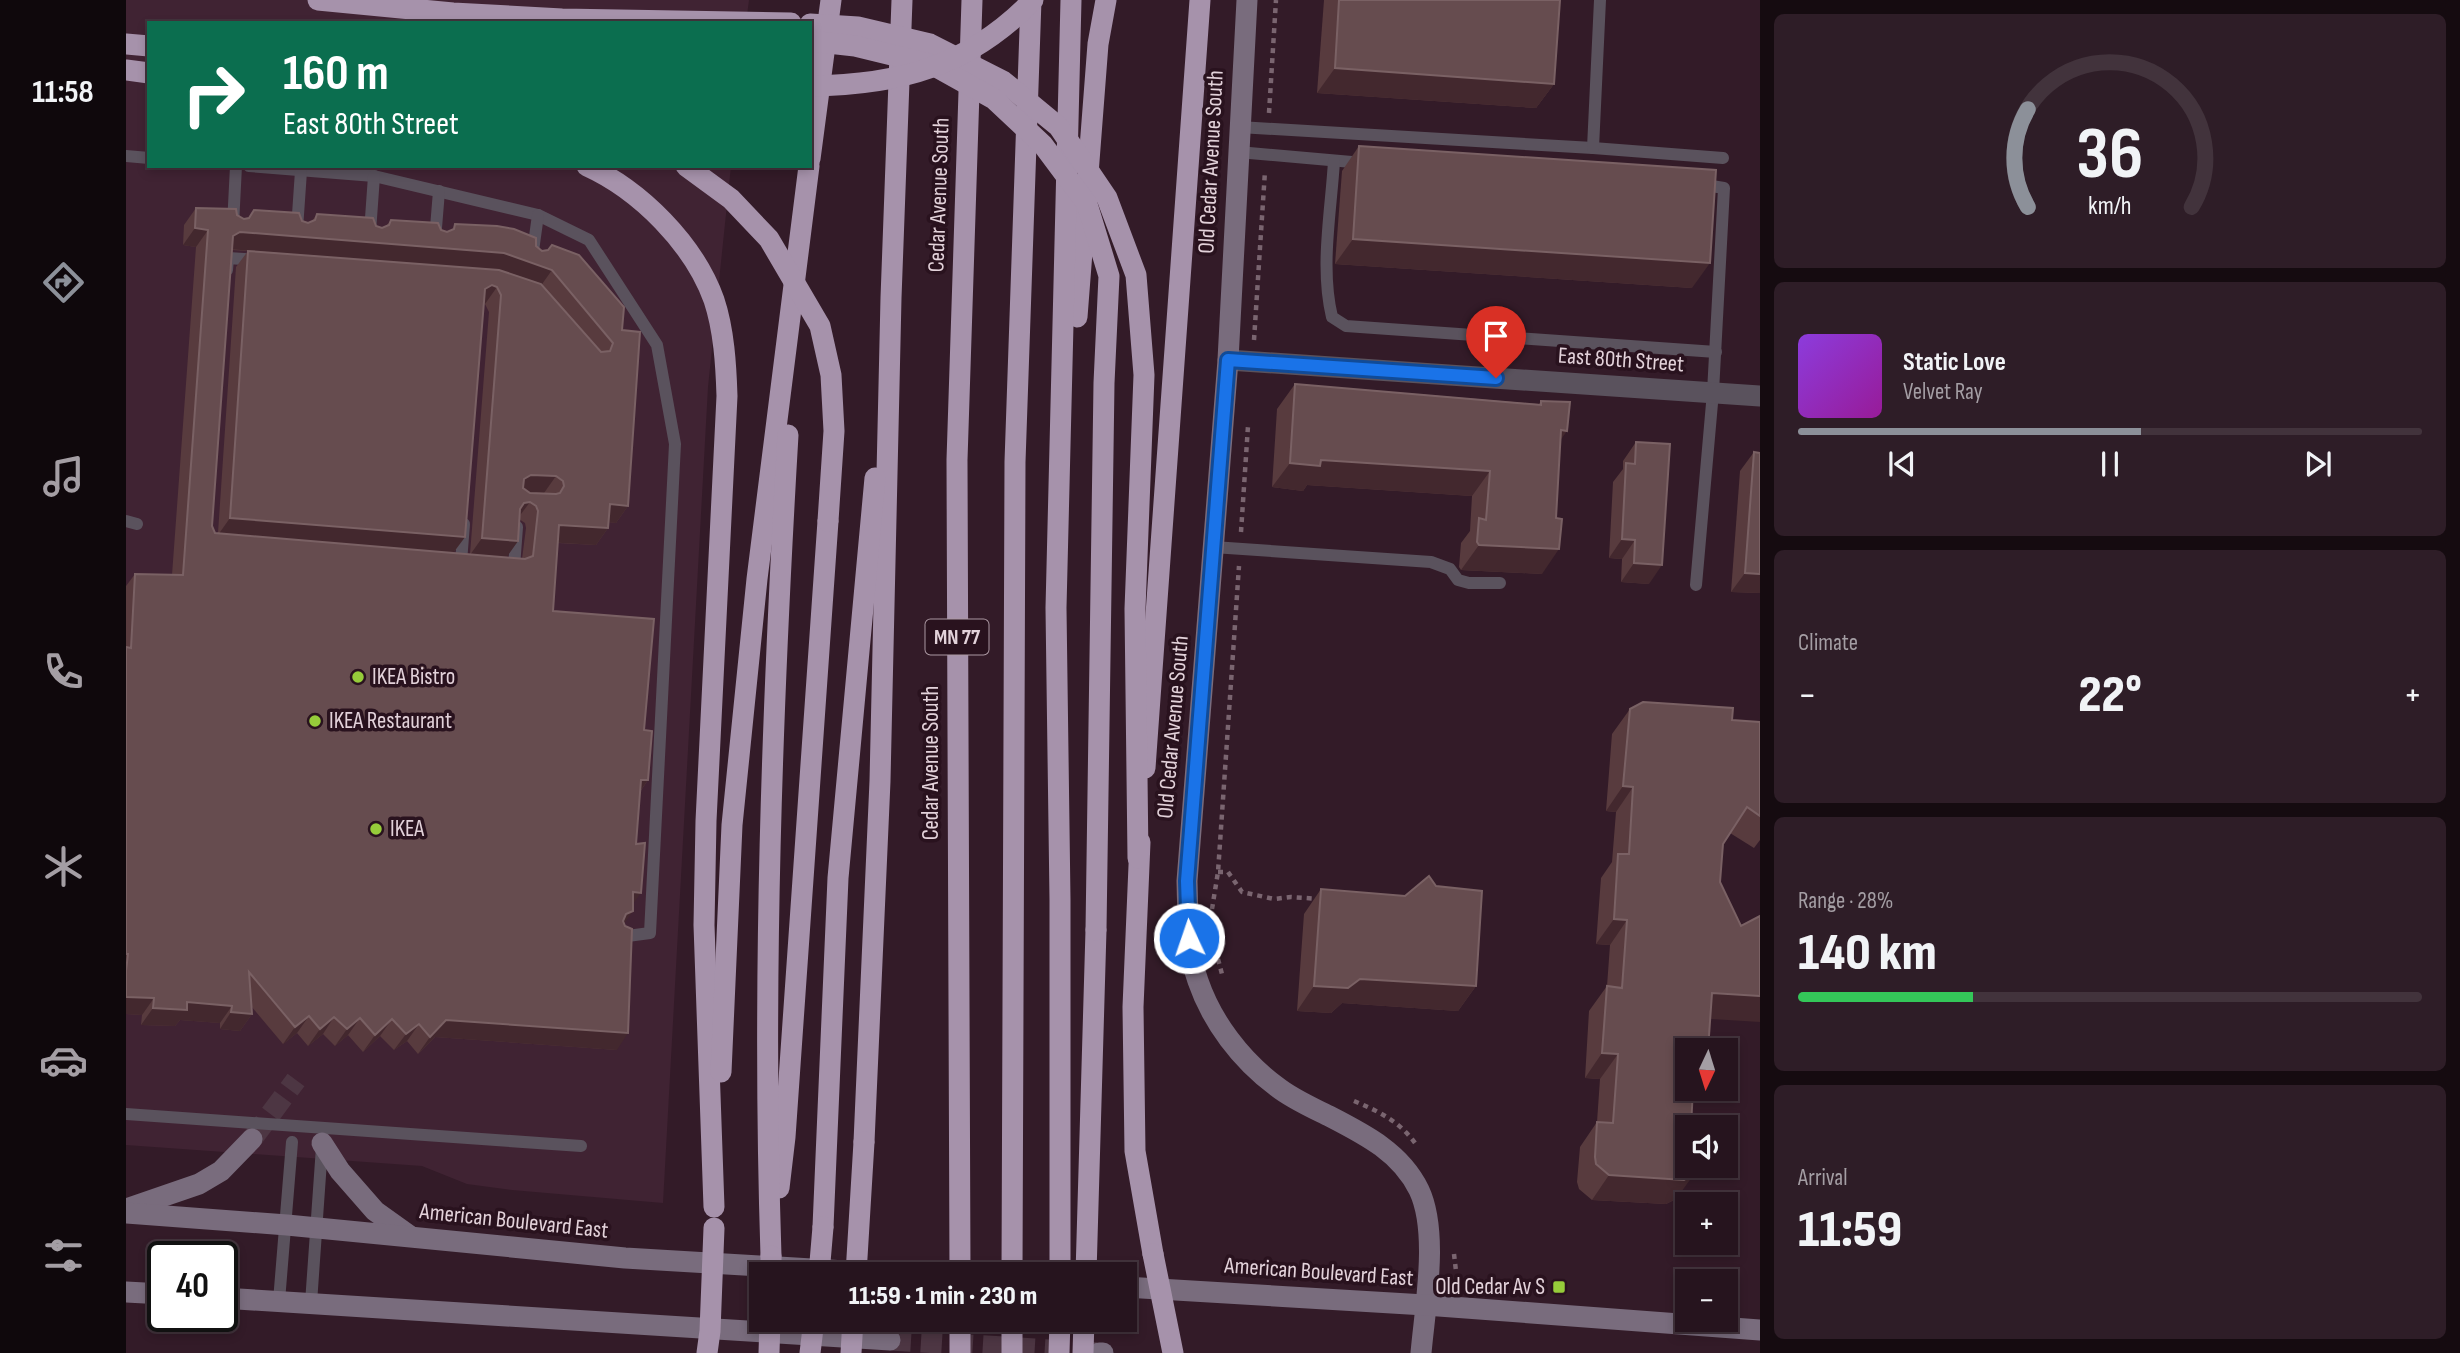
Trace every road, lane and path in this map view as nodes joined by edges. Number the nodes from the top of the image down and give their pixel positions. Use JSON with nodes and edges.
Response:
{"nodes":[{"id":1,"x":318,"y":0,"type":"edge"},
{"id":2,"x":831,"y":0,"type":"edge"},
{"id":3,"x":902,"y":0,"type":"edge"},
{"id":4,"x":972,"y":0,"type":"edge"},
{"id":5,"x":1032,"y":0,"type":"edge"},
{"id":6,"x":1071,"y":0,"type":"edge"},
{"id":7,"x":1106,"y":0,"type":"edge"},
{"id":8,"x":1200,"y":0,"type":"edge"},
{"id":9,"x":1247,"y":0,"type":"edge"},
{"id":10,"x":1600,"y":0,"type":"edge"},
{"id":11,"x":349,"y":1,"type":"edge"},
{"id":12,"x":672,"y":21,"type":"edge"},
{"id":13,"x":812,"y":24,"type":"edge"},
{"id":14,"x":812,"y":41,"type":"edge"},
{"id":15,"x":126,"y":44,"type":"edge"},
{"id":16,"x":147,"y":46,"type":"edge"},
{"id":17,"x":126,"y":70,"type":"edge"},
{"id":18,"x":147,"y":73,"type":"edge"},
{"id":19,"x":812,"y":86,"type":"edge"},
{"id":20,"x":1239,"y":127,"type":"junction"},
{"id":21,"x":812,"y":144,"type":"edge"},
{"id":22,"x":1592,"y":148,"type":"junction"},
{"id":23,"x":1238,"y":152,"type":"junction"},
{"id":24,"x":126,"y":156,"type":"edge"},
{"id":25,"x":147,"y":158,"type":"edge"},
{"id":26,"x":1723,"y":158,"type":"dead end"},
{"id":27,"x":1334,"y":161,"type":"junction"},
{"id":28,"x":1374,"y":164,"type":"edge"},
{"id":29,"x":236,"y":168,"type":"edge"},
{"id":30,"x":275,"y":168,"type":"edge"},
{"id":31,"x":591,"y":168,"type":"edge"},
{"id":32,"x":689,"y":168,"type":"edge"},
{"id":33,"x":809,"y":168,"type":"edge"},
{"id":34,"x":301,"y":170,"type":"junction"},
{"id":35,"x":374,"y":176,"type":"junction"},
{"id":36,"x":1684,"y":182,"type":"edge"},
{"id":37,"x":439,"y":191,"type":"junction"},
{"id":38,"x":538,"y":215,"type":"junction"},
{"id":39,"x":233,"y":227,"type":"edge"},
{"id":40,"x":296,"y":231,"type":"edge"},
{"id":41,"x":370,"y":236,"type":"edge"},
{"id":42,"x":435,"y":240,"type":"edge"},
{"id":43,"x":799,"y":244,"type":"junction"},
{"id":44,"x":532,"y":259,"type":"edge"},
{"id":45,"x":269,"y":261,"type":"edge"},
{"id":46,"x":226,"y":285,"type":"edge"},
{"id":47,"x":891,"y":299,"type":"junction"},
{"id":48,"x":1716,"y":352,"type":"junction"},
{"id":49,"x":1228,"y":360,"type":"junction"},
{"id":50,"x":1713,"y":392,"type":"junction"},
{"id":51,"x":1760,"y":396,"type":"edge"},
{"id":52,"x":1248,"y":423,"type":"dead end"},
{"id":53,"x":465,"y":509,"type":"edge"},
{"id":54,"x":517,"y":527,"type":"edge"},
{"id":55,"x":1213,"y":547,"type":"junction"},
{"id":56,"x":1240,"y":548,"type":"junction"},
{"id":57,"x":462,"y":562,"type":"edge"},
{"id":58,"x":500,"y":566,"type":"edge"},
{"id":59,"x":1500,"y":583,"type":"dead end"},
{"id":60,"x":1696,"y":585,"type":"dead end"},
{"id":61,"x":1056,"y":608,"type":"junction"},
{"id":62,"x":1138,"y":858,"type":"junction"},
{"id":63,"x":1218,"y":872,"type":"junction"},
{"id":64,"x":1330,"y":900,"type":"edge"},
{"id":65,"x":1212,"y":921,"type":"dead end"},
{"id":66,"x":620,"y":937,"type":"edge"},
{"id":67,"x":1217,"y":957,"type":"dead end"},
{"id":68,"x":1224,"y":980,"type":"dead end"},
{"id":69,"x":1345,"y":1098,"type":"dead end"},
{"id":70,"x":126,"y":1114,"type":"edge"},
{"id":71,"x":776,"y":1136,"type":"junction"},
{"id":72,"x":251,"y":1139,"type":"tunnel mouth"},
{"id":73,"x":292,"y":1142,"type":"dead end"},
{"id":74,"x":322,"y":1143,"type":"joint"},
{"id":75,"x":581,"y":1146,"type":"dead end"},
{"id":76,"x":1419,"y":1148,"type":"dead end"},
{"id":77,"x":126,"y":1211,"type":"edge"},
{"id":78,"x":714,"y":1218,"type":"junction"},
{"id":79,"x":286,"y":1225,"type":"junction"},
{"id":80,"x":316,"y":1228,"type":"junction"},
{"id":81,"x":411,"y":1237,"type":"junction"},
{"id":82,"x":1454,"y":1250,"type":"dead end"},
{"id":83,"x":771,"y":1262,"type":"edge"},
{"id":84,"x":820,"y":1262,"type":"edge"},
{"id":85,"x":857,"y":1262,"type":"edge"},
{"id":86,"x":960,"y":1262,"type":"edge"},
{"id":87,"x":1012,"y":1262,"type":"edge"},
{"id":88,"x":1060,"y":1262,"type":"edge"},
{"id":89,"x":1086,"y":1262,"type":"edge"},
{"id":90,"x":749,"y":1265,"type":"edge"},
{"id":91,"x":1456,"y":1271,"type":"dead end"},
{"id":92,"x":1137,"y":1288,"type":"edge"},
{"id":93,"x":126,"y":1292,"type":"edge"},
{"id":94,"x":147,"y":1293,"type":"edge"},
{"id":95,"x":238,"y":1299,"type":"edge"},
{"id":96,"x":279,"y":1301,"type":"junction"},
{"id":97,"x":311,"y":1303,"type":"junction"},
{"id":98,"x":1425,"y":1305,"type":"junction"},
{"id":99,"x":1760,"y":1331,"type":"edge"},
{"id":100,"x":770,"y":1332,"type":"edge"},
{"id":101,"x":813,"y":1332,"type":"edge"},
{"id":102,"x":852,"y":1332,"type":"edge"},
{"id":103,"x":960,"y":1332,"type":"edge"},
{"id":104,"x":1012,"y":1332,"type":"edge"},
{"id":105,"x":1060,"y":1332,"type":"edge"},
{"id":106,"x":1084,"y":1332,"type":"edge"},
{"id":107,"x":890,"y":1340,"type":"tunnel mouth"},
{"id":108,"x":707,"y":1353,"type":"edge"},
{"id":109,"x":769,"y":1353,"type":"edge"},
{"id":110,"x":810,"y":1353,"type":"edge"},
{"id":111,"x":851,"y":1353,"type":"edge"},
{"id":112,"x":960,"y":1353,"type":"edge"},
{"id":113,"x":1012,"y":1353,"type":"edge"},
{"id":114,"x":1059,"y":1353,"type":"edge"},
{"id":115,"x":1083,"y":1353,"type":"edge"},
{"id":116,"x":1173,"y":1353,"type":"edge"},
{"id":117,"x":1421,"y":1353,"type":"edge"}],
"edges":[{"from":1,"to":11,"type":"highway"},
{"from":2,"to":21,"type":"highway"},
{"from":3,"to":47,"type":"highway"},
{"from":4,"to":86,"type":"highway","name":"Cedar Avenue South","number":"MN 77"},
{"from":5,"to":19,"type":"highway","bridge":true},
{"from":5,"to":87,"type":"highway","number":"MN 77"},
{"from":6,"to":61,"type":"highway"},
{"from":7,"to":61,"type":"highway"},
{"from":8,"to":62,"type":"highway"},
{"from":9,"to":20,"type":"main road","name":"Old Cedar Avenue South"},
{"from":10,"to":22,"type":"lane"},
{"from":11,"to":12,"type":"highway"},
{"from":13,"to":62,"type":"highway","bridge":true},
{"from":14,"to":89,"type":"highway","bridge":true},
{"from":15,"to":16,"type":"highway"},
{"from":17,"to":18,"type":"highway"},
{"from":20,"to":22,"type":"lane"},
{"from":20,"to":23,"type":"main road","name":"Old Cedar Avenue South"},
{"from":22,"to":26,"type":"lane"},
{"from":23,"to":27,"type":"lane"},
{"from":23,"to":49,"type":"main road","name":"Old Cedar Avenue South"},
{"from":24,"to":25,"type":"lane"},
{"from":27,"to":28,"type":"lane"},
{"from":27,"to":48,"type":"lane"},
{"from":29,"to":39,"type":"lane"},
{"from":30,"to":34,"type":"lane"},
{"from":31,"to":78,"type":"highway"},
{"from":32,"to":71,"type":"highway","bridge":true},
{"from":33,"to":43,"type":"highway"},
{"from":34,"to":35,"type":"lane"},
{"from":34,"to":40,"type":"lane"},
{"from":35,"to":37,"type":"lane"},
{"from":35,"to":41,"type":"lane"},
{"from":36,"to":48,"type":"lane"},
{"from":37,"to":38,"type":"lane"},
{"from":37,"to":42,"type":"lane"},
{"from":38,"to":44,"type":"lane"},
{"from":38,"to":66,"type":"lane"},
{"from":43,"to":71,"type":"highway"},
{"from":43,"to":78,"type":"highway"},
{"from":45,"to":46,"type":"lane"},
{"from":47,"to":84,"type":"highway","bridge":true},
{"from":47,"to":85,"type":"highway","bridge":true},
{"from":48,"to":50,"type":"lane"},
{"from":49,"to":50,"type":"street","name":"East 80th Street"},
{"from":49,"to":55,"type":"main road","name":"Old Cedar Avenue South"},
{"from":50,"to":51,"type":"street","name":"East 80th Street"},
{"from":50,"to":60,"type":"lane"},
{"from":52,"to":56,"type":"path"},
{"from":53,"to":57,"type":"lane"},
{"from":54,"to":58,"type":"lane"},
{"from":55,"to":56,"type":"lane"},
{"from":55,"to":98,"type":"main road","name":"Old Cedar Avenue South"},
{"from":56,"to":59,"type":"lane"},
{"from":56,"to":63,"type":"path"},
{"from":61,"to":88,"type":"highway"},
{"from":62,"to":116,"type":"highway","bridge":true},
{"from":63,"to":64,"type":"path"},
{"from":63,"to":65,"type":"path"},
{"from":67,"to":68,"type":"path"},
{"from":69,"to":76,"type":"path"},
{"from":70,"to":75,"type":"lane"},
{"from":71,"to":83,"type":"highway"},
{"from":72,"to":77,"type":"main road"},
{"from":73,"to":79,"type":"lane"},
{"from":74,"to":80,"type":"lane"},
{"from":74,"to":81,"type":"main road"},
{"from":77,"to":79,"type":"main road","name":"American Boulevard East"},
{"from":78,"to":108,"type":"highway","bridge":true},
{"from":79,"to":80,"type":"main road","name":"American Boulevard East"},
{"from":79,"to":96,"type":"lane"},
{"from":80,"to":81,"type":"main road","name":"American Boulevard East"},
{"from":80,"to":97,"type":"lane"},
{"from":81,"to":90,"type":"main road","name":"American Boulevard East"},
{"from":82,"to":91,"type":"path"},
{"from":92,"to":98,"type":"main road","name":"American Boulevard East"},
{"from":93,"to":94,"type":"main road"},
{"from":95,"to":96,"type":"main road"},
{"from":96,"to":97,"type":"main road"},
{"from":97,"to":107,"type":"main road"},
{"from":98,"to":99,"type":"main road","name":"American Boulevard East"},
{"from":98,"to":117,"type":"main road","name":"Old Cedar Avenue South"},
{"from":100,"to":109,"type":"highway","bridge":true},
{"from":101,"to":110,"type":"highway","bridge":true},
{"from":102,"to":111,"type":"highway","bridge":true},
{"from":103,"to":112,"type":"highway"},
{"from":104,"to":113,"type":"highway"},
{"from":105,"to":114,"type":"highway"},
{"from":106,"to":115,"type":"highway"}]}
